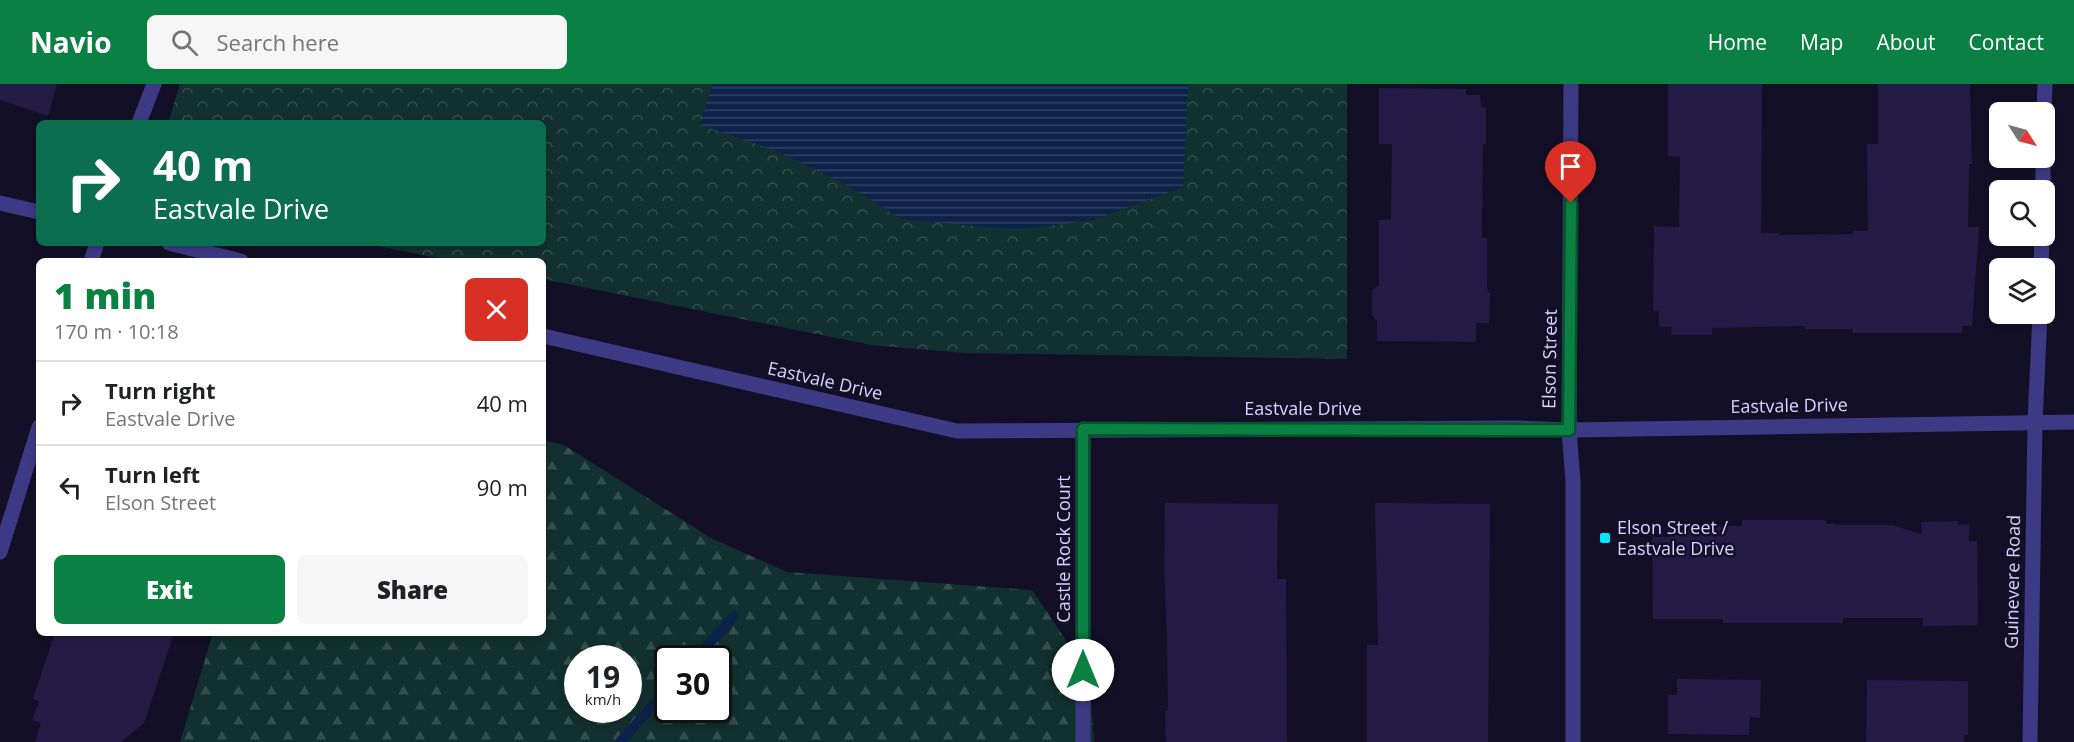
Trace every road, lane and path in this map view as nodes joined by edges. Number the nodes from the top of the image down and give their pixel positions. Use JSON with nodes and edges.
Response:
{"nodes":[{"id":1,"x":154,"y":84,"type":"edge"},
{"id":2,"x":1571,"y":84,"type":"edge"},
{"id":3,"x":2044,"y":84,"type":"edge"},
{"id":4,"x":2044,"y":102,"type":"edge"},
{"id":5,"x":141,"y":120,"type":"edge"},
{"id":6,"x":0,"y":202,"type":"edge"},
{"id":7,"x":36,"y":211,"type":"edge"},
{"id":8,"x":181,"y":246,"type":"edge"},
{"id":9,"x":229,"y":258,"type":"edge"},
{"id":10,"x":2040,"y":324,"type":"edge"},
{"id":11,"x":546,"y":337,"type":"edge"},
{"id":12,"x":2035,"y":422,"type":"junction"},
{"id":13,"x":2074,"y":422,"type":"edge"},
{"id":14,"x":1083,"y":429,"type":"junction"},
{"id":15,"x":1569,"y":430,"type":"junction"},
{"id":16,"x":36,"y":437,"type":"edge"},
{"id":17,"x":0,"y":552,"type":"edge"},
{"id":18,"x":1083,"y":742,"type":"edge"},
{"id":19,"x":1573,"y":742,"type":"edge"},
{"id":20,"x":2030,"y":742,"type":"edge"}],
"edges":[{"from":1,"to":5,"type":"street"},
{"from":2,"to":15,"type":"street","name":"Elson Street"},
{"from":3,"to":4,"type":"street"},
{"from":6,"to":7,"type":"street"},
{"from":8,"to":9,"type":"street"},
{"from":10,"to":12,"type":"street","name":"Guinevere Road"},
{"from":11,"to":14,"type":"street","name":"Eastvale Drive"},
{"from":12,"to":13,"type":"street","name":"Eastvale Drive"},
{"from":12,"to":15,"type":"street","name":"Eastvale Drive"},
{"from":12,"to":20,"type":"street","name":"Guinevere Road"},
{"from":14,"to":15,"type":"street","name":"Eastvale Drive"},
{"from":14,"to":18,"type":"street","name":"Castle Rock Court"},
{"from":15,"to":19,"type":"street","name":"Elson Street"},
{"from":16,"to":17,"type":"street"}]}
